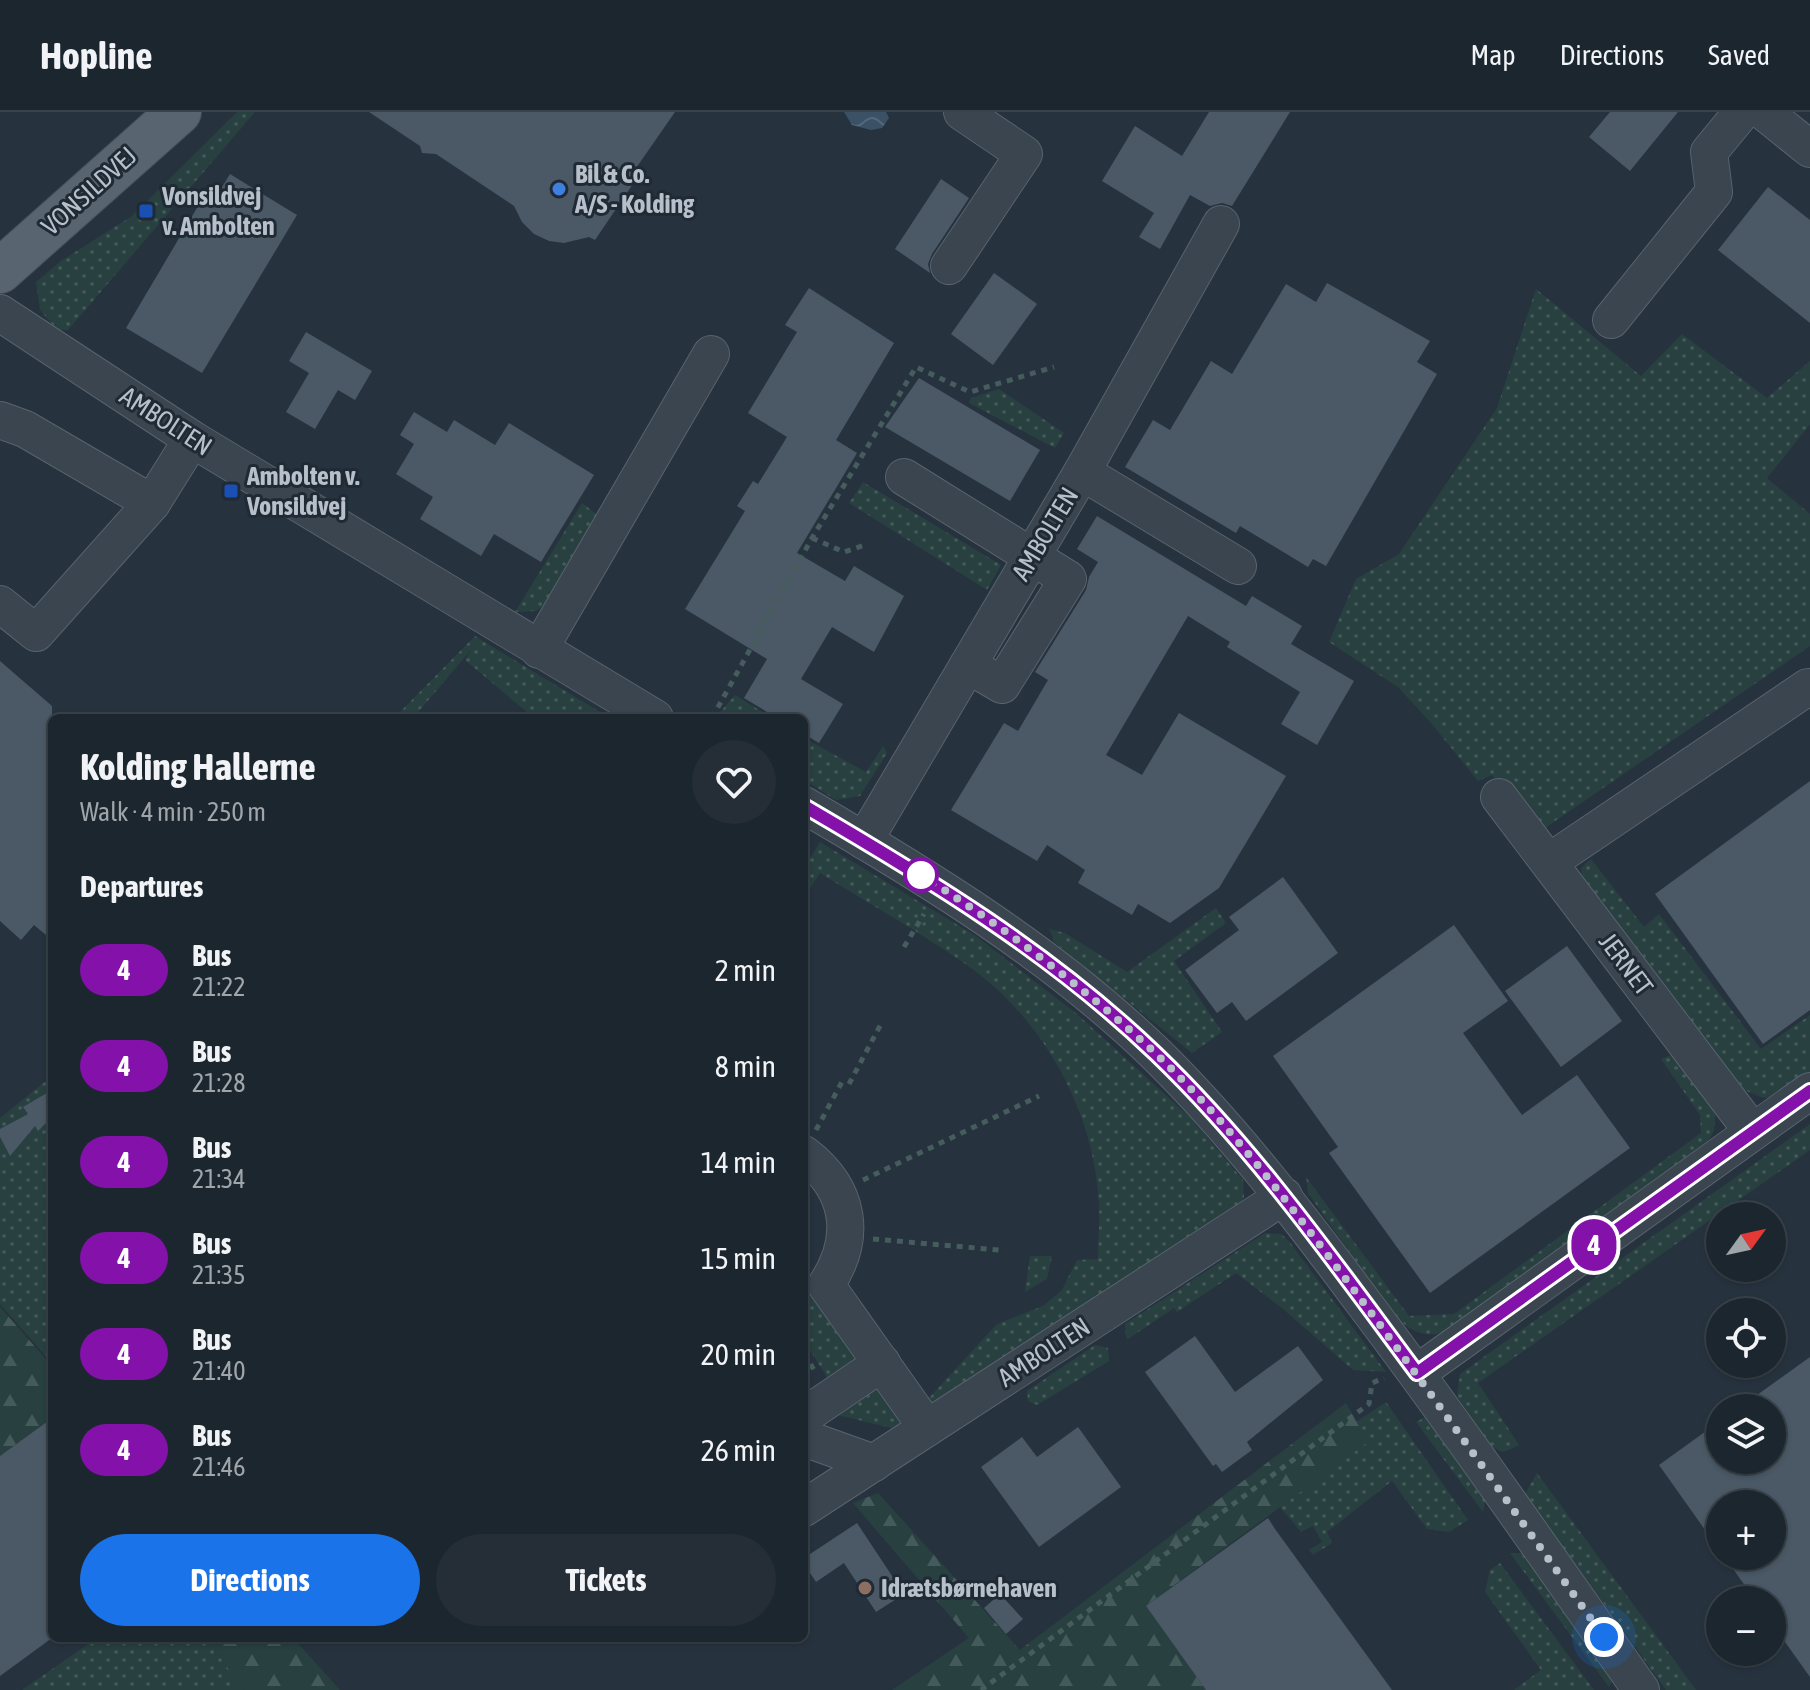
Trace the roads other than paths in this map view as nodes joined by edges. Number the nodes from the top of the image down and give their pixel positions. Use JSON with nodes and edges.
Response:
{"nodes":[{"id":1,"x":179,"y":112,"type":"edge"},
{"id":2,"x":962,"y":112,"type":"edge"},
{"id":3,"x":1742,"y":112,"type":"edge"},
{"id":4,"x":1764,"y":112,"type":"edge"},
{"id":5,"x":1810,"y":149,"type":"edge"},
{"id":6,"x":1221,"y":224,"type":"dead end"},
{"id":7,"x":949,"y":266,"type":"dead end"},
{"id":8,"x":0,"y":271,"type":"edge"},
{"id":9,"x":0,"y":313,"type":"edge"},
{"id":10,"x":1611,"y":320,"type":"dead end"},
{"id":11,"x":711,"y":354,"type":"dead end"},
{"id":12,"x":0,"y":420,"type":"edge"},
{"id":13,"x":192,"y":439,"type":"junction"},
{"id":14,"x":1082,"y":472,"type":"junction"},
{"id":15,"x":904,"y":477,"type":"dead end"},
{"id":16,"x":152,"y":503,"type":"junction"},
{"id":17,"x":1031,"y":558,"type":"junction"},
{"id":18,"x":1238,"y":566,"type":"dead end"},
{"id":19,"x":0,"y":604,"type":"edge"},
{"id":20,"x":539,"y":650,"type":"junction"},
{"id":21,"x":1810,"y":690,"type":"edge"},
{"id":22,"x":642,"y":714,"type":"edge"},
{"id":23,"x":1499,"y":797,"type":"dead end"},
{"id":24,"x":808,"y":815,"type":"edge"},
{"id":25,"x":864,"y":841,"type":"junction"},
{"id":26,"x":1549,"y":862,"type":"junction"},
{"id":27,"x":1810,"y":1091,"type":"edge"},
{"id":28,"x":1752,"y":1131,"type":"junction"},
{"id":29,"x":808,"y":1148,"type":"edge"},
{"id":30,"x":1284,"y":1196,"type":"junction"},
{"id":31,"x":882,"y":1363,"type":"junction"},
{"id":32,"x":1417,"y":1373,"type":"junction"},
{"id":33,"x":808,"y":1413,"type":"edge"},
{"id":34,"x":927,"y":1428,"type":"junction"},
{"id":35,"x":808,"y":1439,"type":"edge"},
{"id":36,"x":874,"y":1463,"type":"junction"},
{"id":37,"x":808,"y":1505,"type":"edge"},
{"id":38,"x":1641,"y":1690,"type":"edge"}],
"edges":[{"from":1,"to":8,"type":"main road","name":"VONSILDVEJ"},
{"from":2,"to":7,"type":"street"},
{"from":3,"to":10,"type":"street"},
{"from":4,"to":5,"type":"street"},
{"from":6,"to":14,"type":"street","name":"AMBOLTEN"},
{"from":9,"to":13,"type":"street","name":"AMBOLTEN"},
{"from":11,"to":20,"type":"street"},
{"from":12,"to":16,"type":"street"},
{"from":13,"to":16,"type":"street"},
{"from":13,"to":20,"type":"street","name":"AMBOLTEN"},
{"from":14,"to":17,"type":"street","name":"AMBOLTEN"},
{"from":14,"to":18,"type":"street"},
{"from":15,"to":17,"type":"street"},
{"from":16,"to":19,"type":"street"},
{"from":17,"to":25,"type":"street","name":"AMBOLTEN"},
{"from":20,"to":22,"type":"street","name":"AMBOLTEN"},
{"from":21,"to":26,"type":"street"},
{"from":23,"to":26,"type":"street","name":"JERNET"},
{"from":24,"to":25,"type":"street"},
{"from":25,"to":30,"type":"street"},
{"from":26,"to":28,"type":"street","name":"JERNET"},
{"from":27,"to":28,"type":"street"},
{"from":28,"to":32,"type":"street"},
{"from":29,"to":31,"type":"street"},
{"from":30,"to":32,"type":"street"},
{"from":30,"to":34,"type":"street","name":"AMBOLTEN"},
{"from":31,"to":33,"type":"street"},
{"from":31,"to":34,"type":"street"},
{"from":32,"to":38,"type":"street"},
{"from":34,"to":36,"type":"street","name":"AMBOLTEN"},
{"from":35,"to":36,"type":"street"},
{"from":36,"to":37,"type":"street","name":"AMBOLTEN"}]}
